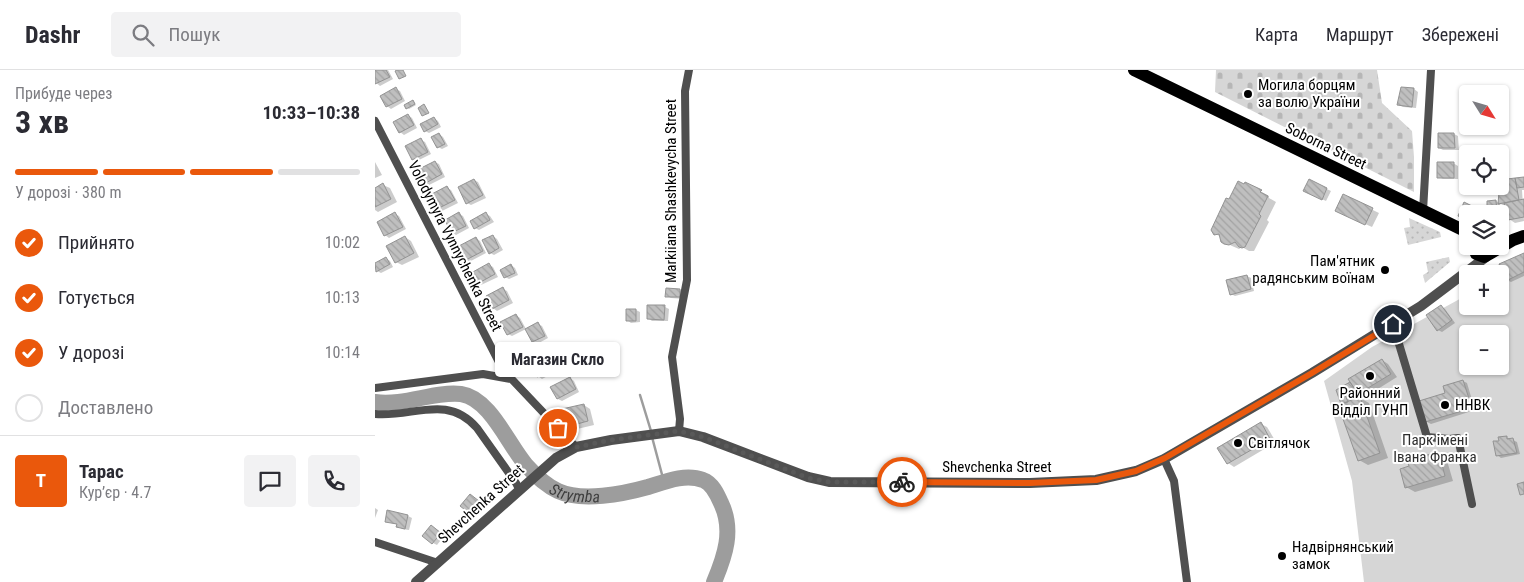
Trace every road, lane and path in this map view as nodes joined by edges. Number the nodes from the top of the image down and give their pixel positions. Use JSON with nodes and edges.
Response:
{"nodes":[{"id":1,"x":689,"y":70,"type":"edge"},
{"id":2,"x":1135,"y":70,"type":"edge"},
{"id":3,"x":1431,"y":70,"type":"edge"},
{"id":4,"x":375,"y":121,"type":"edge"},
{"id":5,"x":1423,"y":211,"type":"junction"},
{"id":6,"x":1459,"y":230,"type":"edge"},
{"id":7,"x":1524,"y":236,"type":"edge"},
{"id":8,"x":1509,"y":237,"type":"edge"},
{"id":9,"x":1509,"y":242,"type":"edge"},
{"id":10,"x":1480,"y":255,"type":"edge"},
{"id":11,"x":1393,"y":324,"type":"junction"},
{"id":12,"x":511,"y":379,"type":"junction"},
{"id":13,"x":375,"y":388,"type":"edge"},
{"id":14,"x":375,"y":414,"type":"edge"},
{"id":15,"x":679,"y":431,"type":"junction"},
{"id":16,"x":577,"y":447,"type":"junction"},
{"id":17,"x":1165,"y":458,"type":"junction"},
{"id":18,"x":522,"y":486,"type":"junction"},
{"id":19,"x":1472,"y":504,"type":"dead end"},
{"id":20,"x":375,"y":542,"type":"edge"},
{"id":21,"x":438,"y":563,"type":"junction"},
{"id":22,"x":416,"y":582,"type":"edge"},
{"id":23,"x":1187,"y":582,"type":"edge"}],
"edges":[{"from":1,"to":15,"type":"street","name":"Markiiana Shashkevycha Street"},
{"from":2,"to":5,"type":"main road","name":"Soborna Street"},
{"from":3,"to":5,"type":"street"},
{"from":4,"to":12,"type":"street","name":"Volodymyra Vynnychenka Street"},
{"from":5,"to":6,"type":"main road","name":"Soborna Street"},
{"from":7,"to":8,"type":"main road"},
{"from":7,"to":9,"type":"main road"},
{"from":10,"to":11,"type":"street","name":"Shevchenka Street"},
{"from":11,"to":17,"type":"street","name":"Shevchenka Street"},
{"from":11,"to":19,"type":"street"},
{"from":12,"to":13,"type":"street"},
{"from":12,"to":16,"type":"street","name":"Volodymyra Vynnychenka Street"},
{"from":14,"to":18,"type":"street"},
{"from":15,"to":16,"type":"street","name":"Shevchenka Street"},
{"from":15,"to":17,"type":"street","name":"Shevchenka Street"},
{"from":16,"to":18,"type":"street","name":"Shevchenka Street"},
{"from":17,"to":23,"type":"street"},
{"from":18,"to":21,"type":"street","name":"Shevchenka Street"},
{"from":20,"to":21,"type":"street"},
{"from":21,"to":22,"type":"street","name":"Shevchenka Street"}]}
